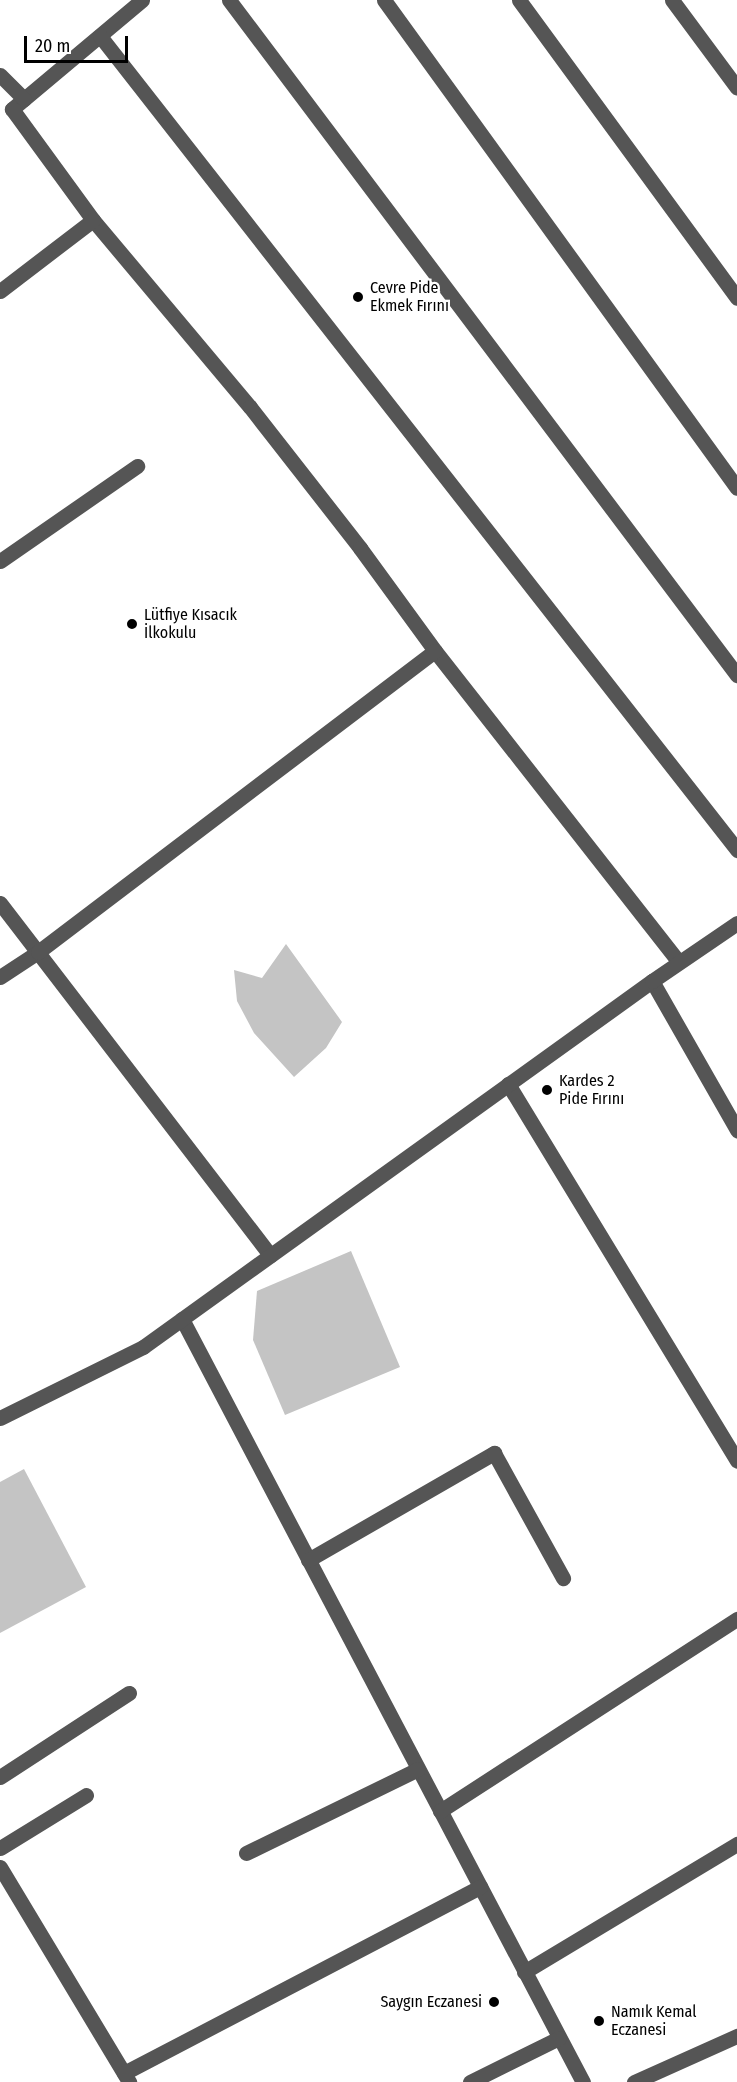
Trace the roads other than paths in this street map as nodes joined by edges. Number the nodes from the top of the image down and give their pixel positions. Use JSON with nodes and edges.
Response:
{"nodes":[{"id":1,"x":229,"y":0,"type":"edge"},
{"id":2,"x":384,"y":0,"type":"edge"},
{"id":3,"x":519,"y":0,"type":"edge"},
{"id":4,"x":672,"y":0,"type":"edge"},
{"id":5,"x":139,"y":1,"type":"edge"},
{"id":6,"x":100,"y":36,"type":"junction"},
{"id":7,"x":0,"y":75,"type":"edge"},
{"id":8,"x":737,"y":88,"type":"edge"},
{"id":9,"x":24,"y":99,"type":"junction"},
{"id":10,"x":93,"y":220,"type":"junction"},
{"id":11,"x":0,"y":291,"type":"edge"},
{"id":12,"x":737,"y":298,"type":"edge"},
{"id":13,"x":137,"y":466,"type":"dead end"},
{"id":14,"x":737,"y":488,"type":"edge"},
{"id":15,"x":0,"y":561,"type":"edge"},
{"id":16,"x":435,"y":651,"type":"junction"},
{"id":17,"x":737,"y":675,"type":"edge"},
{"id":18,"x":737,"y":850,"type":"edge"},
{"id":19,"x":0,"y":903,"type":"edge"},
{"id":20,"x":735,"y":930,"type":"edge"},
{"id":21,"x":38,"y":952,"type":"junction"},
{"id":22,"x":679,"y":962,"type":"junction"},
{"id":23,"x":0,"y":977,"type":"edge"},
{"id":24,"x":652,"y":981,"type":"junction"},
{"id":25,"x":508,"y":1084,"type":"junction"},
{"id":26,"x":737,"y":1130,"type":"edge"},
{"id":27,"x":270,"y":1255,"type":"junction"},
{"id":28,"x":182,"y":1319,"type":"junction"},
{"id":29,"x":0,"y":1418,"type":"edge"},
{"id":30,"x":737,"y":1461,"type":"edge"},
{"id":31,"x":308,"y":1560,"type":"junction"},
{"id":32,"x":563,"y":1578,"type":"dead end"},
{"id":33,"x":737,"y":1619,"type":"edge"},
{"id":34,"x":129,"y":1693,"type":"dead end"},
{"id":35,"x":418,"y":1769,"type":"junction"},
{"id":36,"x":0,"y":1777,"type":"edge"},
{"id":37,"x":86,"y":1795,"type":"dead end"},
{"id":38,"x":440,"y":1811,"type":"junction"},
{"id":39,"x":737,"y":1844,"type":"edge"},
{"id":40,"x":0,"y":1848,"type":"edge"},
{"id":41,"x":246,"y":1853,"type":"dead end"},
{"id":42,"x":0,"y":1867,"type":"edge"},
{"id":43,"x":480,"y":1887,"type":"junction"},
{"id":44,"x":524,"y":1972,"type":"junction"},
{"id":45,"x":737,"y":2036,"type":"edge"},
{"id":46,"x":559,"y":2038,"type":"junction"},
{"id":47,"x":127,"y":2078,"type":"edge"},
{"id":48,"x":470,"y":2082,"type":"edge"},
{"id":49,"x":583,"y":2082,"type":"edge"},
{"id":50,"x":634,"y":2082,"type":"edge"}],
"edges":[{"from":1,"to":17,"type":"street"},
{"from":2,"to":14,"type":"street"},
{"from":3,"to":12,"type":"street"},
{"from":4,"to":8,"type":"street"},
{"from":5,"to":6,"type":"street"},
{"from":6,"to":9,"type":"street"},
{"from":6,"to":18,"type":"street"},
{"from":7,"to":9,"type":"street"},
{"from":9,"to":10,"type":"street"},
{"from":10,"to":11,"type":"street"},
{"from":10,"to":16,"type":"street"},
{"from":13,"to":15,"type":"street"},
{"from":16,"to":21,"type":"street"},
{"from":16,"to":22,"type":"street"},
{"from":19,"to":21,"type":"street"},
{"from":20,"to":22,"type":"street"},
{"from":21,"to":23,"type":"street"},
{"from":21,"to":27,"type":"street"},
{"from":22,"to":24,"type":"street"},
{"from":24,"to":25,"type":"street"},
{"from":24,"to":26,"type":"street"},
{"from":25,"to":27,"type":"street"},
{"from":25,"to":30,"type":"street"},
{"from":27,"to":28,"type":"street"},
{"from":28,"to":29,"type":"street"},
{"from":28,"to":31,"type":"street"},
{"from":31,"to":32,"type":"street"},
{"from":31,"to":35,"type":"street"},
{"from":33,"to":38,"type":"street"},
{"from":34,"to":36,"type":"street"},
{"from":35,"to":38,"type":"street"},
{"from":35,"to":41,"type":"street"},
{"from":37,"to":40,"type":"street"},
{"from":38,"to":43,"type":"street"},
{"from":39,"to":44,"type":"street"},
{"from":42,"to":47,"type":"street"},
{"from":43,"to":44,"type":"street"},
{"from":43,"to":47,"type":"street"},
{"from":44,"to":46,"type":"street"},
{"from":45,"to":50,"type":"street"},
{"from":46,"to":48,"type":"street"},
{"from":46,"to":49,"type":"street"}]}
